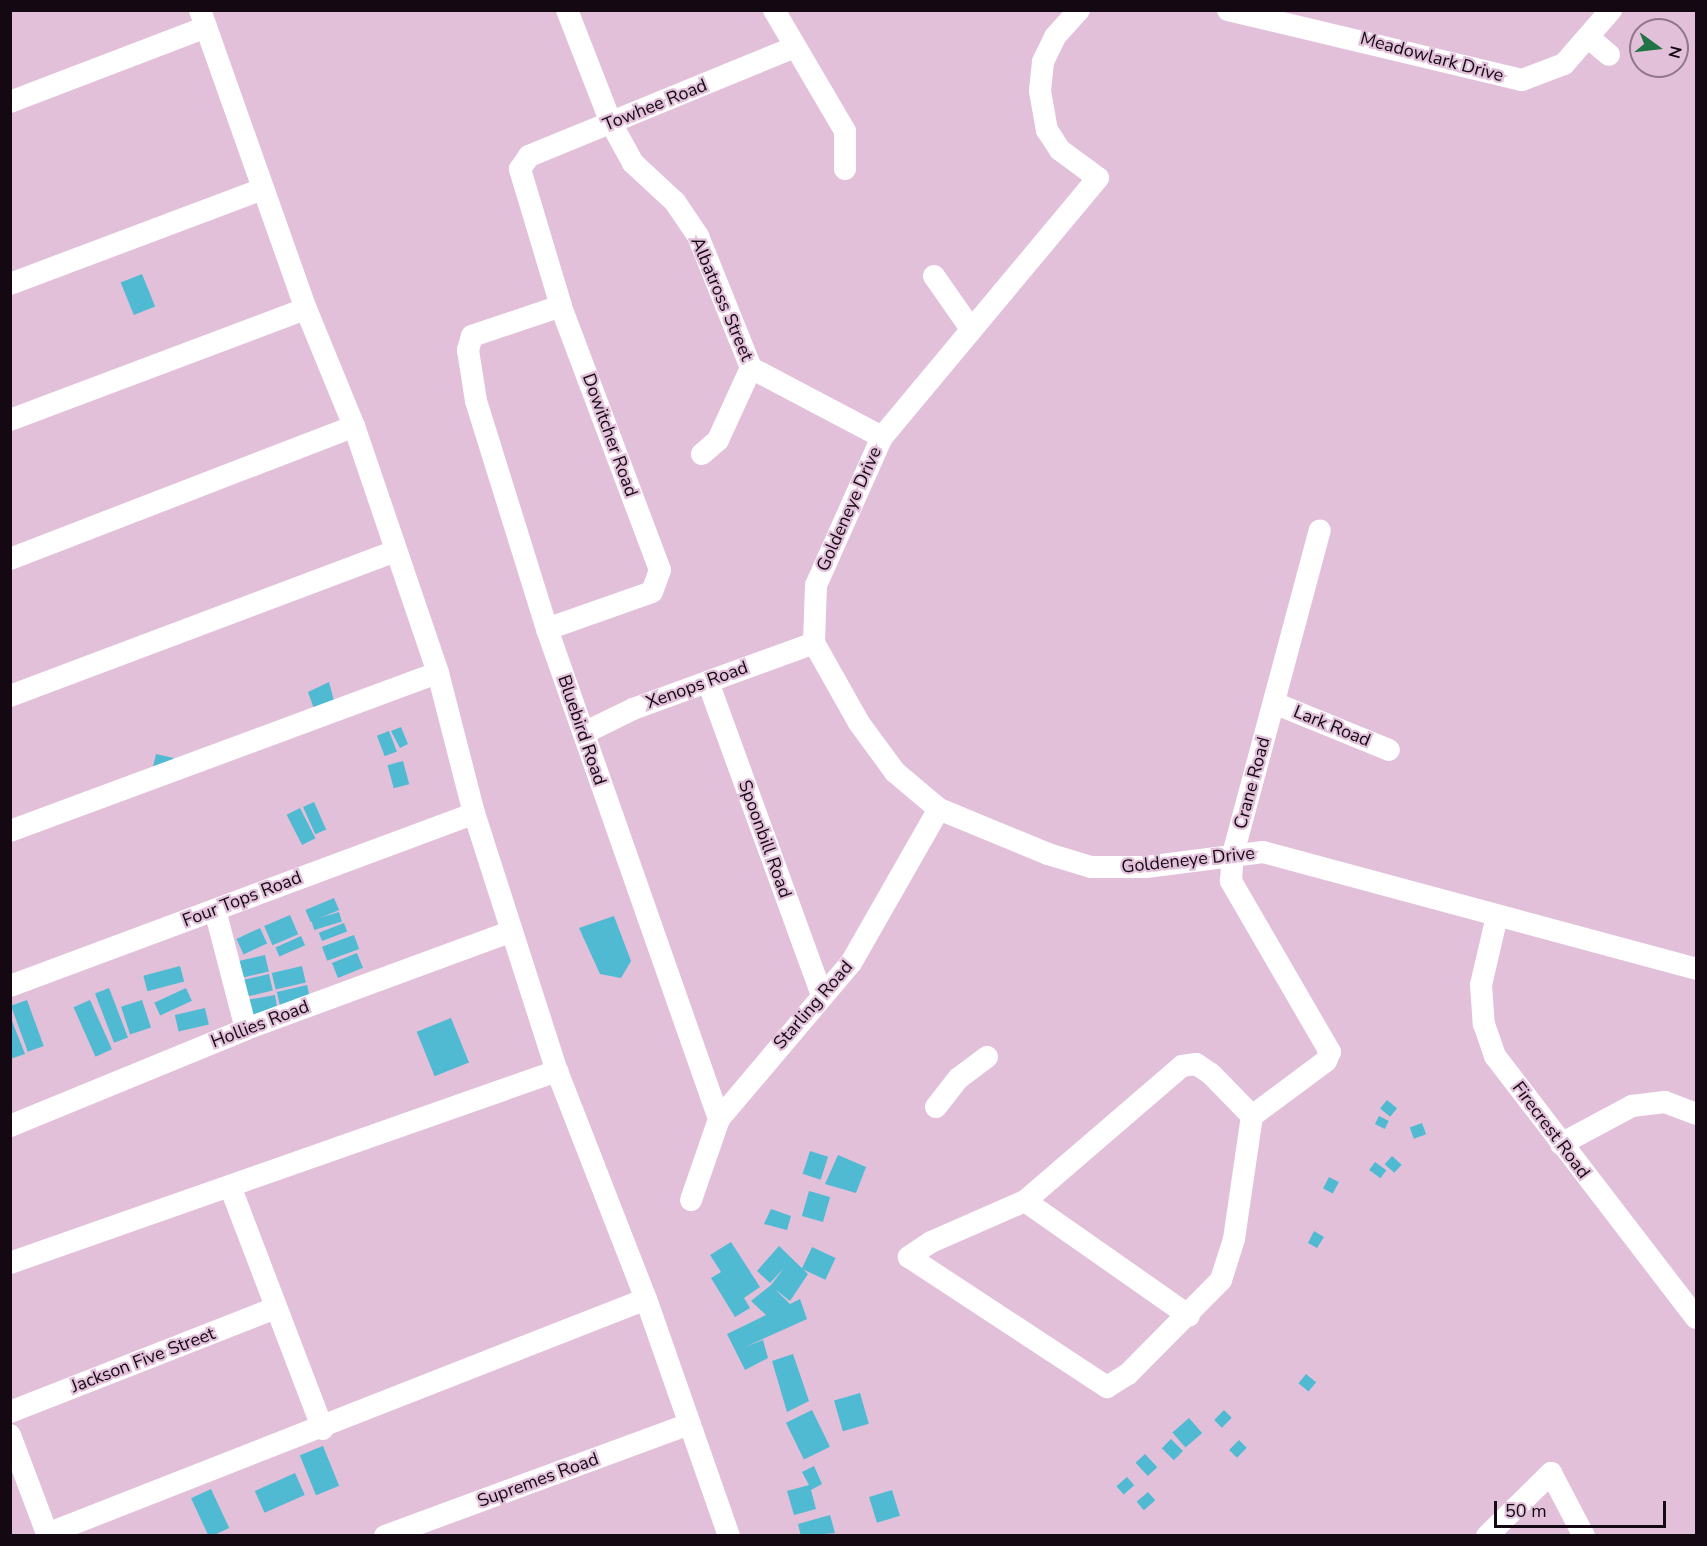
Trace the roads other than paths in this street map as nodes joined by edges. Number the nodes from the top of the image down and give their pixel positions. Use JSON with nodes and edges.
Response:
{"nodes":[{"id":1,"x":567,"y":10,"type":"edge"},
{"id":2,"x":774,"y":10,"type":"edge"},
{"id":3,"x":1079,"y":10,"type":"edge"},
{"id":4,"x":1228,"y":10,"type":"edge"},
{"id":5,"x":1611,"y":10,"type":"edge"},
{"id":6,"x":203,"y":19,"type":"edge"},
{"id":7,"x":1589,"y":38,"type":"junction"},
{"id":8,"x":795,"y":47,"type":"junction"},
{"id":9,"x":1609,"y":55,"type":"dead end"},
{"id":10,"x":10,"y":102,"type":"edge"},
{"id":11,"x":611,"y":123,"type":"junction"},
{"id":12,"x":519,"y":169,"type":"joint"},
{"id":13,"x":845,"y":169,"type":"dead end"},
{"id":14,"x":263,"y":189,"type":"junction"},
{"id":15,"x":934,"y":276,"type":"dead end"},
{"id":16,"x":10,"y":284,"type":"edge"},
{"id":17,"x":561,"y":306,"type":"junction"},
{"id":18,"x":306,"y":309,"type":"junction"},
{"id":19,"x":970,"y":329,"type":"junction"},
{"id":20,"x":752,"y":368,"type":"junction"},
{"id":21,"x":10,"y":420,"type":"edge"},
{"id":22,"x":354,"y":426,"type":"junction"},
{"id":23,"x":882,"y":437,"type":"junction"},
{"id":24,"x":702,"y":454,"type":"dead end"},
{"id":25,"x":1320,"y":530,"type":"dead end"},
{"id":26,"x":396,"y":551,"type":"junction"},
{"id":27,"x":10,"y":559,"type":"edge"},
{"id":28,"x":547,"y":629,"type":"junction"},
{"id":29,"x":814,"y":643,"type":"junction"},
{"id":30,"x":438,"y":673,"type":"junction"},
{"id":31,"x":708,"y":682,"type":"junction"},
{"id":32,"x":10,"y":696,"type":"edge"},
{"id":33,"x":1274,"y":703,"type":"junction"},
{"id":34,"x":584,"y":733,"type":"junction"},
{"id":35,"x":1389,"y":750,"type":"dead end"},
{"id":36,"x":939,"y":809,"type":"junction"},
{"id":37,"x":474,"y":813,"type":"junction"},
{"id":38,"x":10,"y":831,"type":"edge"},
{"id":39,"x":1233,"y":854,"type":"junction"},
{"id":40,"x":215,"y":910,"type":"junction"},
{"id":41,"x":1497,"y":916,"type":"junction"},
{"id":42,"x":513,"y":931,"type":"junction"},
{"id":43,"x":1696,"y":969,"type":"edge"},
{"id":44,"x":10,"y":986,"type":"edge"},
{"id":45,"x":822,"y":995,"type":"junction"},
{"id":46,"x":246,"y":1029,"type":"junction"},
{"id":47,"x":987,"y":1057,"type":"dead end"},
{"id":48,"x":557,"y":1071,"type":"junction"},
{"id":49,"x":936,"y":1107,"type":"dead end"},
{"id":50,"x":1696,"y":1114,"type":"edge"},
{"id":51,"x":1252,"y":1116,"type":"junction"},
{"id":52,"x":719,"y":1119,"type":"junction"},
{"id":53,"x":10,"y":1126,"type":"edge"},
{"id":54,"x":1561,"y":1144,"type":"junction"},
{"id":55,"x":230,"y":1186,"type":"junction"},
{"id":56,"x":691,"y":1200,"type":"dead end"},
{"id":57,"x":1025,"y":1201,"type":"junction"},
{"id":58,"x":10,"y":1263,"type":"edge"},
{"id":59,"x":646,"y":1299,"type":"junction"},
{"id":60,"x":275,"y":1308,"type":"junction"},
{"id":61,"x":1189,"y":1316,"type":"junction"},
{"id":62,"x":1696,"y":1318,"type":"edge"},
{"id":63,"x":10,"y":1412,"type":"edge"},
{"id":64,"x":690,"y":1424,"type":"junction"},
{"id":65,"x":322,"y":1429,"type":"junction"},
{"id":66,"x":10,"y":1435,"type":"edge"},
{"id":67,"x":48,"y":1535,"type":"edge"},
{"id":68,"x":385,"y":1536,"type":"edge"},
{"id":69,"x":729,"y":1536,"type":"edge"},
{"id":70,"x":1487,"y":1536,"type":"edge"},
{"id":71,"x":1584,"y":1536,"type":"edge"}],
"edges":[{"from":1,"to":11,"type":"street","name":"Albatross Street"},
{"from":2,"to":8,"type":"street"},
{"from":3,"to":19,"type":"street","name":"Goldeneye Drive"},
{"from":4,"to":7,"type":"street","name":"Meadowlark Drive"},
{"from":5,"to":7,"type":"street","name":"Meadowlark Drive"},
{"from":6,"to":10,"type":"street"},
{"from":6,"to":14,"type":"street"},
{"from":7,"to":9,"type":"street"},
{"from":8,"to":11,"type":"street","name":"Towhee Road"},
{"from":8,"to":13,"type":"street"},
{"from":11,"to":12,"type":"street","name":"Towhee Road"},
{"from":11,"to":20,"type":"street","name":"Albatross Street"},
{"from":12,"to":17,"type":"street","name":"Dowitcher Road"},
{"from":14,"to":16,"type":"street"},
{"from":14,"to":18,"type":"street"},
{"from":15,"to":19,"type":"street"},
{"from":17,"to":28,"type":"street","name":"Bluebird Road"},
{"from":17,"to":28,"type":"street","name":"Dowitcher Road"},
{"from":18,"to":21,"type":"street"},
{"from":18,"to":22,"type":"street"},
{"from":19,"to":23,"type":"street","name":"Goldeneye Drive"},
{"from":20,"to":23,"type":"street","name":"Albatross Street"},
{"from":20,"to":24,"type":"street"},
{"from":22,"to":26,"type":"street"},
{"from":22,"to":27,"type":"street"},
{"from":23,"to":29,"type":"street","name":"Goldeneye Drive"},
{"from":25,"to":33,"type":"street","name":"Crane Road"},
{"from":26,"to":30,"type":"street"},
{"from":26,"to":32,"type":"street"},
{"from":28,"to":34,"type":"street","name":"Bluebird Road"},
{"from":29,"to":31,"type":"street","name":"Xenops Road"},
{"from":29,"to":36,"type":"street","name":"Goldeneye Drive"},
{"from":30,"to":37,"type":"street"},
{"from":30,"to":38,"type":"street"},
{"from":31,"to":34,"type":"street","name":"Xenops Road"},
{"from":31,"to":45,"type":"street","name":"Spoonbill Road"},
{"from":33,"to":35,"type":"street","name":"Lark Road"},
{"from":33,"to":39,"type":"street","name":"Crane Road"},
{"from":34,"to":52,"type":"street","name":"Bluebird Road"},
{"from":36,"to":39,"type":"street","name":"Goldeneye Drive"},
{"from":36,"to":45,"type":"street","name":"Starling Road"},
{"from":37,"to":40,"type":"street","name":"Four Tops Road"},
{"from":37,"to":42,"type":"street"},
{"from":39,"to":41,"type":"street","name":"Goldeneye Drive"},
{"from":39,"to":51,"type":"street","name":"Crane Road"},
{"from":40,"to":44,"type":"street","name":"Four Tops Road"},
{"from":40,"to":46,"type":"street"},
{"from":41,"to":43,"type":"street","name":"Goldeneye Drive"},
{"from":41,"to":54,"type":"street","name":"Firecrest Road"},
{"from":42,"to":46,"type":"street","name":"Hollies Road"},
{"from":42,"to":48,"type":"street"},
{"from":45,"to":52,"type":"street","name":"Starling Road"},
{"from":46,"to":53,"type":"street","name":"Hollies Road"},
{"from":47,"to":49,"type":"street"},
{"from":48,"to":55,"type":"street"},
{"from":48,"to":59,"type":"street"},
{"from":50,"to":54,"type":"street"},
{"from":51,"to":57,"type":"street"},
{"from":51,"to":61,"type":"street"},
{"from":52,"to":56,"type":"street","name":"Starling Road"},
{"from":54,"to":62,"type":"street","name":"Firecrest Road"},
{"from":55,"to":58,"type":"street"},
{"from":55,"to":60,"type":"street"},
{"from":57,"to":61,"type":"street"},
{"from":57,"to":61,"type":"street"},
{"from":59,"to":64,"type":"street"},
{"from":59,"to":65,"type":"street"},
{"from":60,"to":63,"type":"street","name":"Jackson Five Street"},
{"from":60,"to":65,"type":"street"},
{"from":64,"to":68,"type":"street","name":"Supremes Road"},
{"from":64,"to":69,"type":"street"},
{"from":65,"to":67,"type":"street"},
{"from":66,"to":67,"type":"street"},
{"from":70,"to":71,"type":"street"}]}
